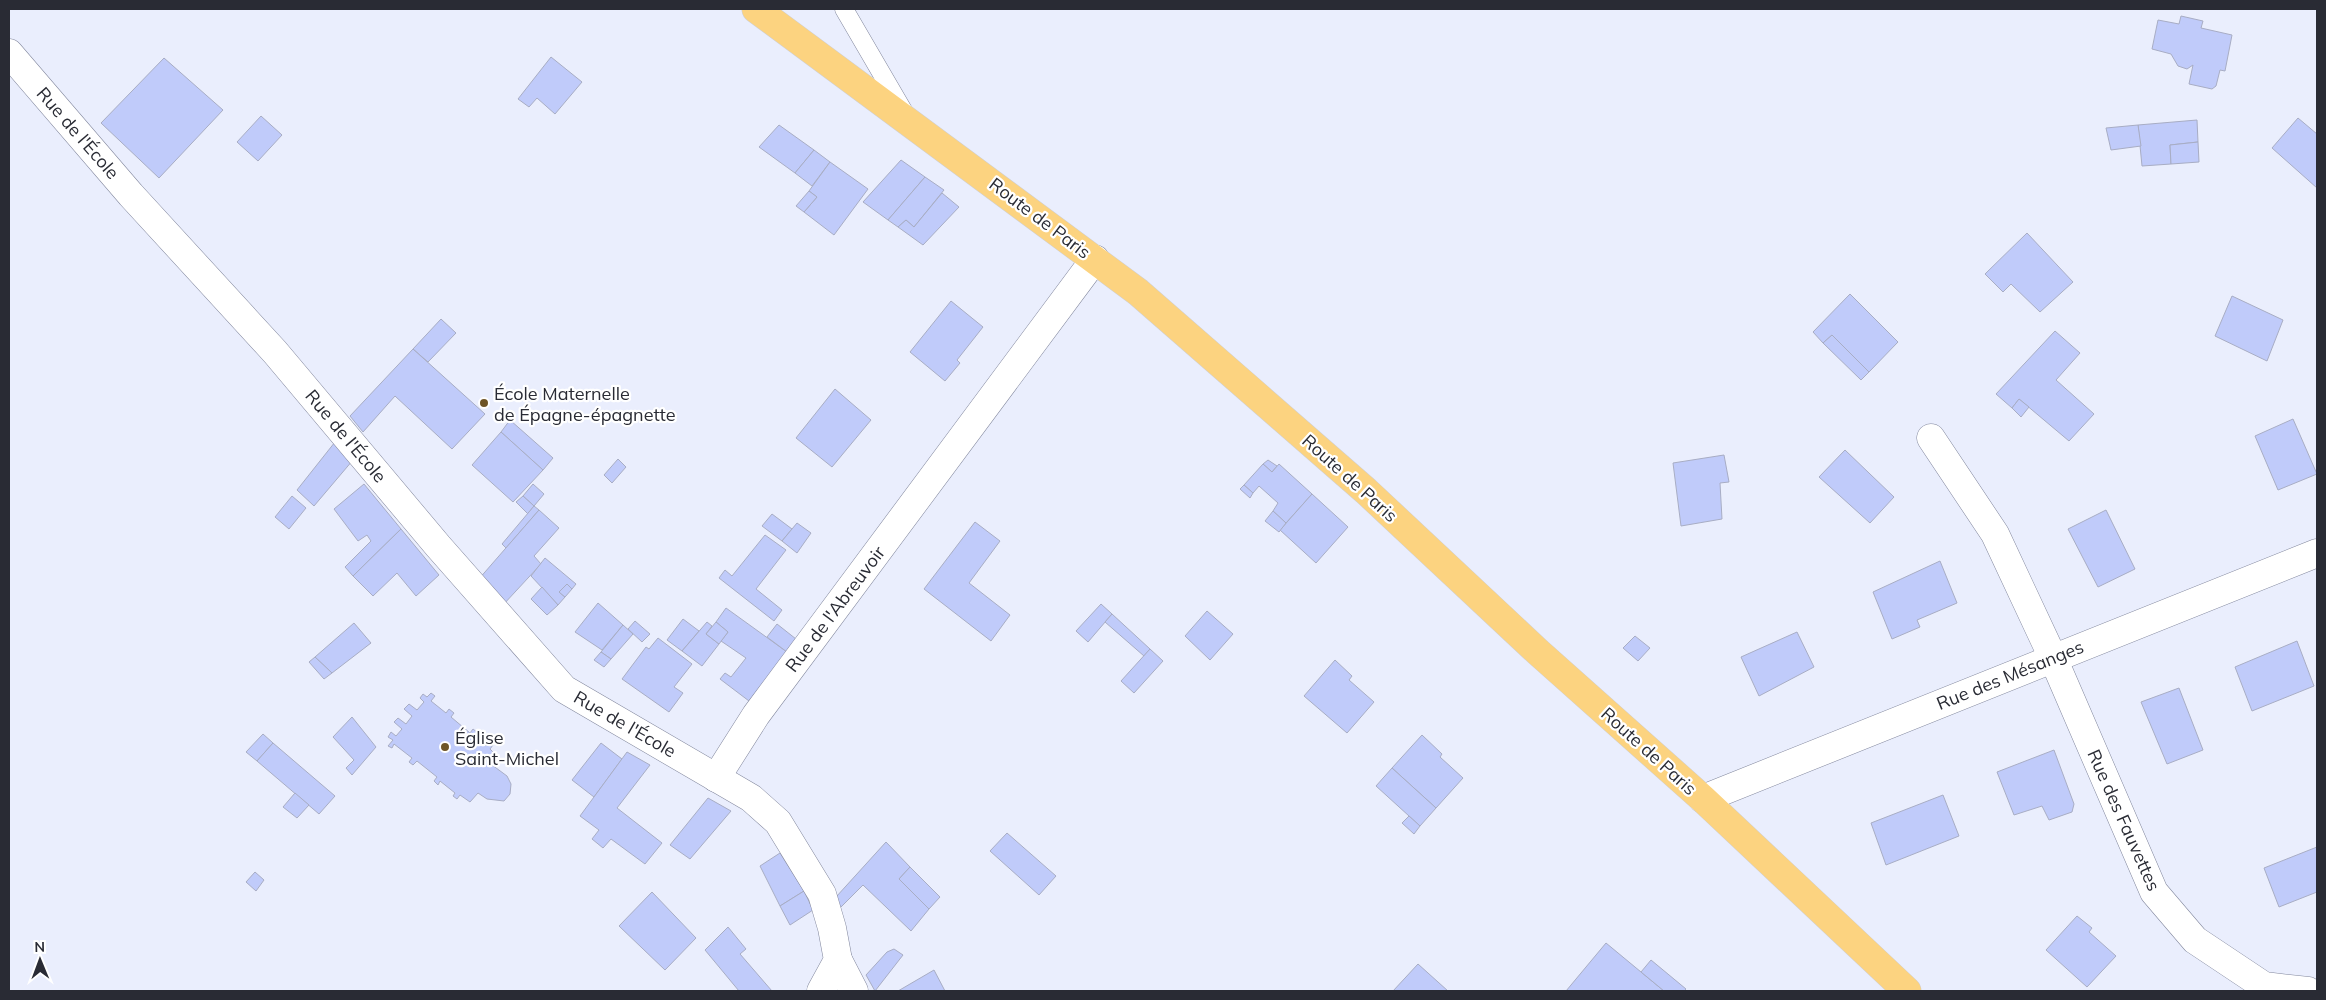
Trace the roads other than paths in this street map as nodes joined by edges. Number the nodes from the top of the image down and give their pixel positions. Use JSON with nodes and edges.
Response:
{"nodes":[{"id":1,"x":756,"y":9,"type":"edge"},
{"id":2,"x":844,"y":9,"type":"edge"},
{"id":3,"x":9,"y":53,"type":"edge"},
{"id":4,"x":909,"y":121,"type":"junction"},
{"id":5,"x":1095,"y":259,"type":"junction"},
{"id":6,"x":1931,"y":438,"type":"dead end"},
{"id":7,"x":2317,"y":553,"type":"edge"},
{"id":8,"x":2053,"y":658,"type":"junction"},
{"id":9,"x":716,"y":778,"type":"junction"},
{"id":10,"x":1703,"y":799,"type":"junction"},
{"id":11,"x":838,"y":960,"type":"junction"},
{"id":12,"x":821,"y":991,"type":"edge"},
{"id":13,"x":854,"y":991,"type":"edge"},
{"id":14,"x":1907,"y":991,"type":"edge"},
{"id":15,"x":2308,"y":991,"type":"edge"}],
"edges":[{"from":1,"to":4,"type":"main road","name":"Route de Paris"},
{"from":2,"to":4,"type":"lane"},
{"from":3,"to":9,"type":"street","name":"Rue de l'École"},
{"from":4,"to":5,"type":"main road","name":"Route de Paris"},
{"from":5,"to":9,"type":"street","name":"Rue de l'Abreuvoir"},
{"from":5,"to":10,"type":"main road","name":"Route de Paris"},
{"from":6,"to":8,"type":"street","name":"Rue des Fauvettes"},
{"from":7,"to":8,"type":"street","name":"Rue des Mésanges"},
{"from":8,"to":10,"type":"street","name":"Rue des Mésanges"},
{"from":8,"to":15,"type":"street","name":"Rue des Fauvettes"},
{"from":9,"to":11,"type":"street"},
{"from":10,"to":14,"type":"main road","name":"Route de Paris"},
{"from":11,"to":12,"type":"street"},
{"from":11,"to":13,"type":"street"}]}
